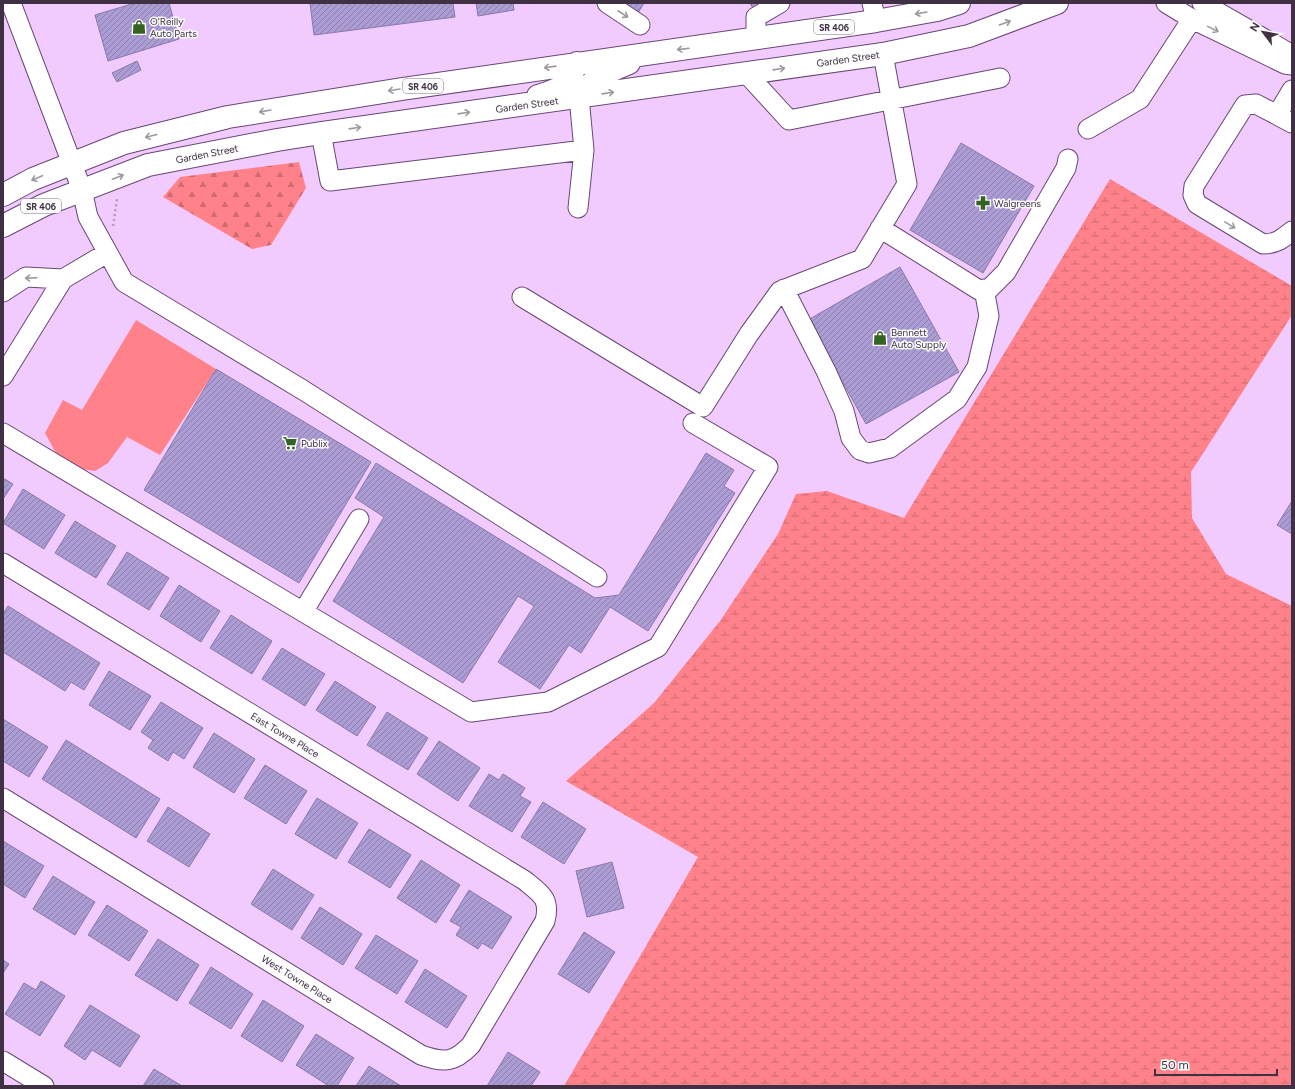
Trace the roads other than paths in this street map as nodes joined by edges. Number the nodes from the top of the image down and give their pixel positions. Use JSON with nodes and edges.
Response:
{"nodes":[{"id":1,"x":11,"y":3,"type":"edge"},
{"id":2,"x":606,"y":3,"type":"edge"},
{"id":3,"x":780,"y":3,"type":"edge"},
{"id":4,"x":959,"y":3,"type":"edge"},
{"id":5,"x":1057,"y":3,"type":"edge"},
{"id":6,"x":1166,"y":3,"type":"edge"},
{"id":7,"x":1202,"y":3,"type":"edge"},
{"id":8,"x":874,"y":12,"type":"edge"},
{"id":9,"x":1192,"y":19,"type":"junction"},
{"id":10,"x":640,"y":25,"type":"dead end"},
{"id":11,"x":756,"y":38,"type":"junction"},
{"id":12,"x":658,"y":52,"type":"junction"},
{"id":13,"x":883,"y":54,"type":"junction"},
{"id":14,"x":1292,"y":55,"type":"edge"},
{"id":15,"x":577,"y":63,"type":"junction"},
{"id":16,"x":1292,"y":65,"type":"edge"},
{"id":17,"x":746,"y":74,"type":"junction"},
{"id":18,"x":1000,"y":78,"type":"dead end"},
{"id":19,"x":1292,"y":90,"type":"edge"},
{"id":20,"x":579,"y":97,"type":"junction"},
{"id":21,"x":891,"y":101,"type":"junction"},
{"id":22,"x":500,"y":108,"type":"junction"},
{"id":23,"x":1284,"y":119,"type":"edge"},
{"id":24,"x":1088,"y":129,"type":"dead end"},
{"id":25,"x":321,"y":133,"type":"junction"},
{"id":26,"x":584,"y":150,"type":"junction"},
{"id":27,"x":1068,"y":158,"type":"dead end"},
{"id":28,"x":72,"y":164,"type":"junction"},
{"id":29,"x":82,"y":190,"type":"junction"},
{"id":30,"x":3,"y":195,"type":"edge"},
{"id":31,"x":578,"y":208,"type":"dead end"},
{"id":32,"x":3,"y":226,"type":"edge"},
{"id":33,"x":880,"y":228,"type":"junction"},
{"id":34,"x":1292,"y":231,"type":"edge"},
{"id":35,"x":107,"y":253,"type":"junction"},
{"id":36,"x":63,"y":279,"type":"junction"},
{"id":37,"x":784,"y":289,"type":"junction"},
{"id":38,"x":984,"y":289,"type":"junction"},
{"id":39,"x":3,"y":292,"type":"edge"},
{"id":40,"x":522,"y":297,"type":"dead end"},
{"id":41,"x":3,"y":376,"type":"edge"},
{"id":42,"x":693,"y":423,"type":"dead end"},
{"id":43,"x":3,"y":433,"type":"edge"},
{"id":44,"x":359,"y":519,"type":"dead end"},
{"id":45,"x":3,"y":563,"type":"edge"},
{"id":46,"x":597,"y":577,"type":"dead end"},
{"id":47,"x":303,"y":612,"type":"junction"},
{"id":48,"x":3,"y":798,"type":"edge"},
{"id":49,"x":545,"y":922,"type":"joint"},
{"id":50,"x":3,"y":1061,"type":"edge"},
{"id":51,"x":44,"y":1086,"type":"edge"}],
"edges":[{"from":1,"to":28,"type":"street"},
{"from":2,"to":10,"type":"street","one_way":true},
{"from":3,"to":11,"type":"street"},
{"from":4,"to":8,"type":"main road","number":"SR 406","one_way":true},
{"from":13,"to":5,"type":"main road","name":"Garden Street","number":"SR 406","one_way":true},
{"from":6,"to":9,"type":"street"},
{"from":7,"to":14,"type":"street"},
{"from":8,"to":11,"type":"main road","number":"SR 406"},
{"from":9,"to":16,"type":"street","one_way":true},
{"from":9,"to":24,"type":"street"},
{"from":11,"to":12,"type":"main road","number":"SR 406","one_way":true},
{"from":12,"to":15,"type":"main road","number":"SR 406"},
{"from":12,"to":20,"type":"main road"},
{"from":17,"to":13,"type":"main road","name":"Garden Street","number":"SR 406","one_way":true},
{"from":13,"to":21,"type":"street"},
{"from":15,"to":22,"type":"main road"},
{"from":15,"to":28,"type":"main road","number":"SR 406","one_way":true},
{"from":20,"to":17,"type":"main road","name":"Garden Street","number":"SR 406","one_way":true},
{"from":17,"to":21,"type":"street"},
{"from":18,"to":21,"type":"street"},
{"from":19,"to":23,"type":"street"},
{"from":20,"to":22,"type":"main road","name":"Garden Street","number":"SR 406"},
{"from":20,"to":26,"type":"street"},
{"from":21,"to":33,"type":"street"},
{"from":25,"to":22,"type":"main road","name":"Garden Street","number":"SR 406","one_way":true},
{"from":23,"to":34,"type":"street","one_way":true},
{"from":25,"to":26,"type":"street"},
{"from":29,"to":25,"type":"main road","name":"Garden Street","number":"SR 406","one_way":true},
{"from":26,"to":31,"type":"street"},
{"from":27,"to":38,"type":"street"},
{"from":28,"to":29,"type":"street"},
{"from":28,"to":30,"type":"main road","number":"SR 406","one_way":true},
{"from":29,"to":32,"type":"main road","name":"Garden Street","number":"SR 406"},
{"from":29,"to":35,"type":"street"},
{"from":33,"to":37,"type":"street"},
{"from":33,"to":38,"type":"street"},
{"from":35,"to":36,"type":"street"},
{"from":35,"to":46,"type":"street"},
{"from":36,"to":39,"type":"street","one_way":true},
{"from":36,"to":41,"type":"street"},
{"from":37,"to":38,"type":"street"},
{"from":37,"to":40,"type":"street"},
{"from":42,"to":47,"type":"street"},
{"from":43,"to":47,"type":"street"},
{"from":44,"to":47,"type":"street"},
{"from":45,"to":49,"type":"street","name":"East Towne Place"},
{"from":48,"to":49,"type":"street","name":"West Towne Place"},
{"from":50,"to":51,"type":"street"}]}
